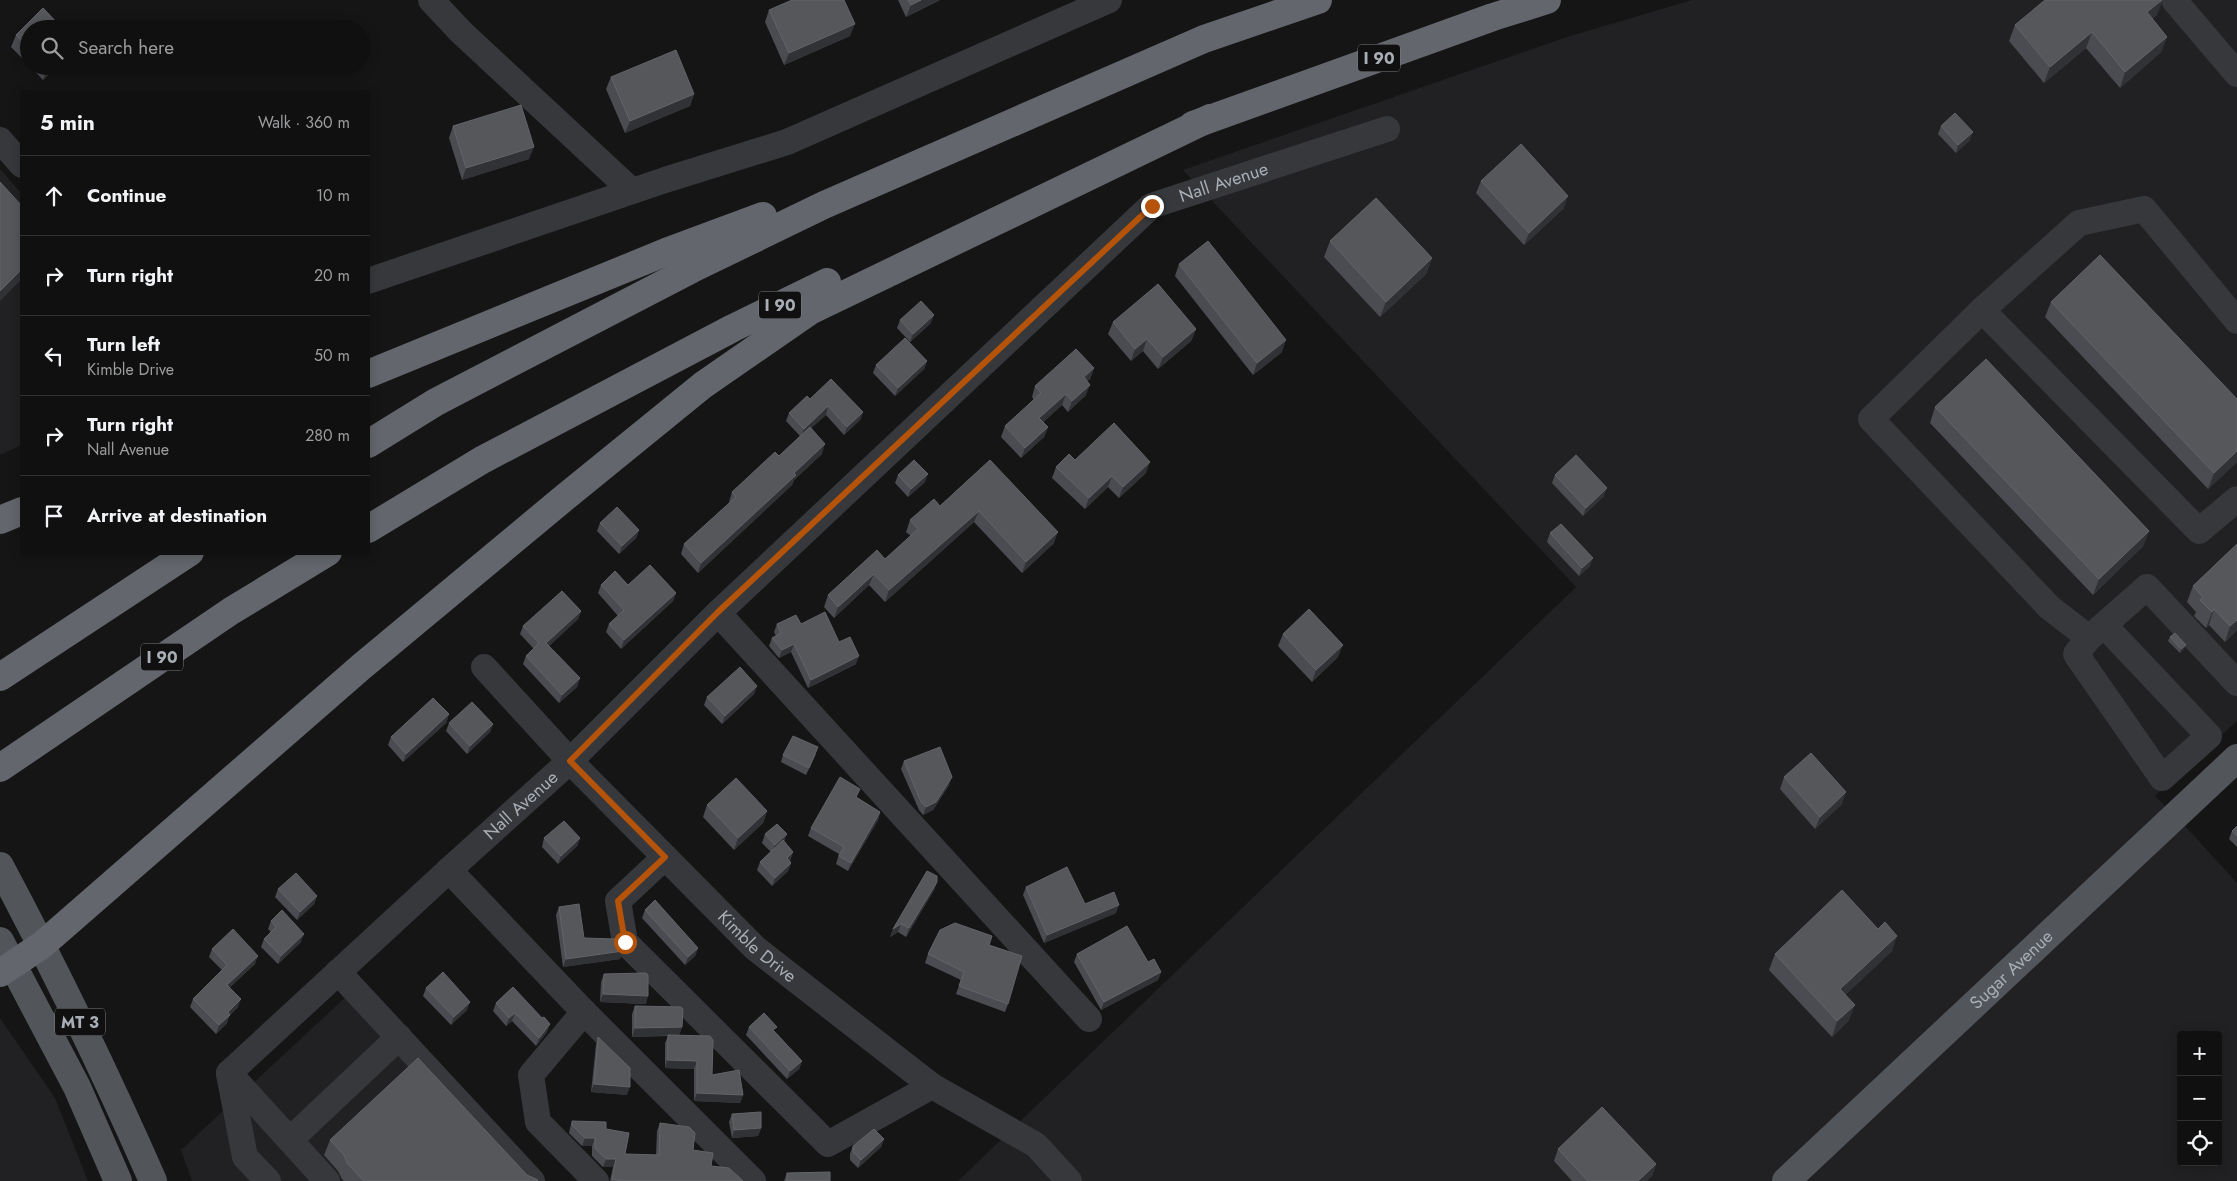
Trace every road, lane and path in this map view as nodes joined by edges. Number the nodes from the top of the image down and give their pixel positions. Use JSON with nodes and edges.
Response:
{"nodes":[{"id":1,"x":430,"y":0,"type":"edge"},
{"id":2,"x":1109,"y":0,"type":"edge"},
{"id":3,"x":1318,"y":0,"type":"edge"},
{"id":4,"x":1548,"y":0,"type":"edge"},
{"id":5,"x":2174,"y":0,"type":"edge"},
{"id":6,"x":2237,"y":74,"type":"edge"},
{"id":7,"x":1210,"y":118,"type":"junction"},
{"id":8,"x":1387,"y":129,"type":"dead end"},
{"id":9,"x":0,"y":140,"type":"edge"},
{"id":10,"x":20,"y":163,"type":"edge"},
{"id":11,"x":632,"y":191,"type":"junction"},
{"id":12,"x":824,"y":205,"type":"junction"},
{"id":13,"x":370,"y":280,"type":"edge"},
{"id":14,"x":1982,"y":310,"type":"junction"},
{"id":15,"x":2237,"y":321,"type":"edge"},
{"id":16,"x":370,"y":373,"type":"edge"},
{"id":17,"x":370,"y":443,"type":"edge"},
{"id":18,"x":2237,"y":499,"type":"edge"},
{"id":19,"x":20,"y":512,"type":"edge"},
{"id":20,"x":0,"y":520,"type":"edge"},
{"id":21,"x":370,"y":528,"type":"edge"},
{"id":22,"x":185,"y":555,"type":"edge"},
{"id":23,"x":323,"y":555,"type":"edge"},
{"id":24,"x":718,"y":612,"type":"junction"},
{"id":25,"x":2096,"y":631,"type":"junction"},
{"id":26,"x":484,"y":667,"type":"dead end"},
{"id":27,"x":0,"y":677,"type":"edge"},
{"id":28,"x":2237,"y":683,"type":"edge"},
{"id":29,"x":2237,"y":758,"type":"edge"},
{"id":30,"x":570,"y":761,"type":"junction"},
{"id":31,"x":0,"y":768,"type":"edge"},
{"id":32,"x":2162,"y":778,"type":"junction"},
{"id":33,"x":2181,"y":810,"type":"junction"},
{"id":34,"x":665,"y":857,"type":"junction"},
{"id":35,"x":0,"y":866,"type":"edge"},
{"id":36,"x":448,"y":870,"type":"junction"},
{"id":37,"x":0,"y":941,"type":"edge"},
{"id":38,"x":42,"y":945,"type":"junction"},
{"id":39,"x":6,"y":969,"type":"edge"},
{"id":40,"x":338,"y":972,"type":"junction"},
{"id":41,"x":584,"y":1012,"type":"junction"},
{"id":42,"x":1089,"y":1019,"type":"dead end"},
{"id":43,"x":399,"y":1037,"type":"junction"},
{"id":44,"x":228,"y":1073,"type":"junction"},
{"id":45,"x":932,"y":1086,"type":"junction"},
{"id":46,"x":290,"y":1140,"type":"junction"},
{"id":47,"x":118,"y":1181,"type":"edge"},
{"id":48,"x":152,"y":1181,"type":"edge"},
{"id":49,"x":268,"y":1181,"type":"edge"},
{"id":50,"x":327,"y":1181,"type":"edge"},
{"id":51,"x":532,"y":1181,"type":"edge"},
{"id":52,"x":596,"y":1181,"type":"edge"},
{"id":53,"x":753,"y":1181,"type":"edge"},
{"id":54,"x":1069,"y":1181,"type":"edge"},
{"id":55,"x":1786,"y":1181,"type":"edge"}],
"edges":[{"from":1,"to":11,"type":"street"},
{"from":2,"to":11,"type":"street"},
{"from":3,"to":12,"type":"highway"},
{"from":4,"to":7,"type":"highway","number":"I 90"},
{"from":5,"to":6,"type":"street"},
{"from":7,"to":21,"type":"highway","number":"I 90"},
{"from":7,"to":38,"type":"highway"},
{"from":8,"to":24,"type":"street","name":"Nall Avenue"},
{"from":9,"to":10,"type":"street"},
{"from":11,"to":13,"type":"street"},
{"from":12,"to":16,"type":"highway"},
{"from":12,"to":17,"type":"highway"},
{"from":14,"to":15,"type":"street"},
{"from":14,"to":18,"type":"street"},
{"from":14,"to":25,"type":"street"},
{"from":19,"to":20,"type":"highway"},
{"from":22,"to":27,"type":"highway"},
{"from":23,"to":31,"type":"highway","number":"I 90"},
{"from":24,"to":30,"type":"street","name":"Nall Avenue"},
{"from":24,"to":42,"type":"street"},
{"from":25,"to":28,"type":"street"},
{"from":25,"to":32,"type":"street"},
{"from":25,"to":32,"type":"street"},
{"from":26,"to":30,"type":"street","name":"Kimble Drive"},
{"from":29,"to":33,"type":"main road","name":"Sugar Avenue"},
{"from":30,"to":34,"type":"street","name":"Kimble Drive"},
{"from":30,"to":36,"type":"street","name":"Nall Avenue"},
{"from":32,"to":33,"type":"street"},
{"from":33,"to":55,"type":"main road","name":"Sugar Avenue"},
{"from":34,"to":45,"type":"street","name":"Kimble Drive"},
{"from":34,"to":45,"type":"street"},
{"from":35,"to":38,"type":"main road","number":"MT 3"},
{"from":36,"to":40,"type":"street","name":"Nall Avenue"},
{"from":36,"to":41,"type":"street"},
{"from":37,"to":39,"type":"main road","number":"MT 3"},
{"from":38,"to":39,"type":"highway"},
{"from":38,"to":48,"type":"main road","number":"MT 3"},
{"from":39,"to":47,"type":"main road","number":"MT 3"},
{"from":40,"to":43,"type":"street"},
{"from":40,"to":44,"type":"street","name":"Nall Avenue"},
{"from":41,"to":52,"type":"street"},
{"from":41,"to":53,"type":"street"},
{"from":43,"to":46,"type":"street"},
{"from":43,"to":51,"type":"street"},
{"from":44,"to":46,"type":"street"},
{"from":44,"to":49,"type":"street"},
{"from":45,"to":54,"type":"street","name":"Kimble Drive"},
{"from":46,"to":50,"type":"street"}]}
